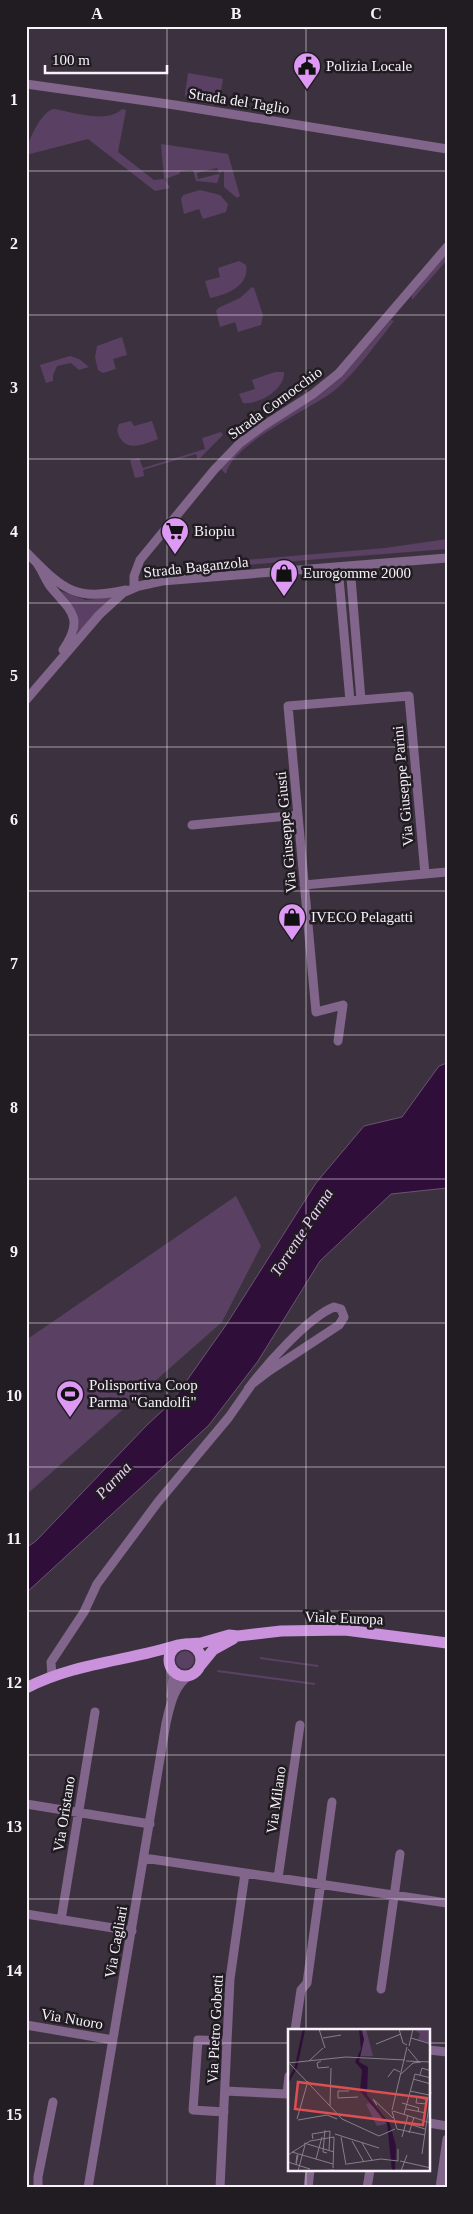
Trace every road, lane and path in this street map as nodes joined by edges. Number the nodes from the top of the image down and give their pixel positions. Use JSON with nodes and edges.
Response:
{"nodes":[{"id":1,"x":26,"y":84,"type":"edge"},
{"id":2,"x":447,"y":149,"type":"edge"},
{"id":3,"x":447,"y":247,"type":"edge"},
{"id":4,"x":26,"y":552,"type":"edge"},
{"id":5,"x":447,"y":558,"type":"edge"},
{"id":6,"x":38,"y":565,"type":"junction"},
{"id":7,"x":350,"y":566,"type":"junction"},
{"id":8,"x":338,"y":567,"type":"junction"},
{"id":9,"x":131,"y":589,"type":"junction"},
{"id":10,"x":52,"y":670,"type":"junction"},
{"id":11,"x":26,"y":700,"type":"edge"},
{"id":12,"x":361,"y":700,"type":"junction"},
{"id":13,"x":350,"y":701,"type":"junction"},
{"id":14,"x":298,"y":815,"type":"junction"},
{"id":15,"x":192,"y":825,"type":"dead end"},
{"id":16,"x":447,"y":872,"type":"edge"},
{"id":17,"x":425,"y":874,"type":"junction"},
{"id":18,"x":304,"y":885,"type":"junction"},
{"id":19,"x":338,"y":1041,"type":"dead end"},
{"id":20,"x":248,"y":1389,"type":"junction"},
{"id":21,"x":239,"y":1636,"type":"junction"},
{"id":22,"x":447,"y":1643,"type":"edge"},
{"id":23,"x":182,"y":1645,"type":"junction"},
{"id":24,"x":145,"y":1655,"type":"junction"},
{"id":25,"x":171,"y":1669,"type":"junction"},
{"id":26,"x":195,"y":1672,"type":"junction"},
{"id":27,"x":52,"y":1676,"type":"junction"},
{"id":28,"x":26,"y":1688,"type":"edge"},
{"id":29,"x":171,"y":1702,"type":"junction"},
{"id":30,"x":95,"y":1712,"type":"dead end"},
{"id":31,"x":300,"y":1725,"type":"dead end"},
{"id":32,"x":332,"y":1802,"type":"dead end"},
{"id":33,"x":26,"y":1804,"type":"edge"},
{"id":34,"x":78,"y":1813,"type":"junction"},
{"id":35,"x":150,"y":1824,"type":"junction"},
{"id":36,"x":400,"y":1854,"type":"dead end"},
{"id":37,"x":144,"y":1858,"type":"junction"},
{"id":38,"x":245,"y":1873,"type":"junction"},
{"id":39,"x":278,"y":1878,"type":"junction"},
{"id":40,"x":320,"y":1884,"type":"junction"},
{"id":41,"x":394,"y":1895,"type":"junction"},
{"id":42,"x":447,"y":1903,"type":"edge"},
{"id":43,"x":26,"y":1914,"type":"edge"},
{"id":44,"x":61,"y":1920,"type":"junction"},
{"id":45,"x":132,"y":1931,"type":"junction"},
{"id":46,"x":381,"y":1989,"type":"dead end"},
{"id":47,"x":26,"y":2025,"type":"edge"},
{"id":48,"x":295,"y":2029,"type":"edge"},
{"id":49,"x":113,"y":2040,"type":"junction"},
{"id":50,"x":227,"y":2042,"type":"junction"},
{"id":51,"x":430,"y":2050,"type":"edge"},
{"id":52,"x":447,"y":2052,"type":"edge"},
{"id":53,"x":288,"y":2085,"type":"edge"},
{"id":54,"x":225,"y":2091,"type":"junction"},
{"id":55,"x":53,"y":2102,"type":"dead end"},
{"id":56,"x":224,"y":2112,"type":"junction"},
{"id":57,"x":430,"y":2124,"type":"edge"},
{"id":58,"x":447,"y":2126,"type":"edge"},
{"id":59,"x":447,"y":2139,"type":"edge"},
{"id":60,"x":310,"y":2172,"type":"edge"},
{"id":61,"x":370,"y":2172,"type":"edge"},
{"id":62,"x":38,"y":2188,"type":"edge"},
{"id":63,"x":88,"y":2188,"type":"edge"},
{"id":64,"x":220,"y":2188,"type":"edge"},
{"id":65,"x":308,"y":2188,"type":"edge"},
{"id":66,"x":367,"y":2188,"type":"edge"},
{"id":67,"x":440,"y":2188,"type":"edge"}],
"edges":[{"from":1,"to":2,"type":"street","name":"Strada del Taglio"},
{"from":3,"to":9,"type":"street","name":"Strada Cornocchio"},
{"from":4,"to":6,"type":"street"},
{"from":5,"to":7,"type":"street","name":"Strada Baganzola"},
{"from":6,"to":9,"type":"street"},
{"from":6,"to":10,"type":"street"},
{"from":7,"to":8,"type":"street","name":"Strada Baganzola"},
{"from":7,"to":12,"type":"street"},
{"from":8,"to":9,"type":"street","name":"Strada Baganzola"},
{"from":8,"to":13,"type":"street"},
{"from":9,"to":10,"type":"street","name":"Strada Baganzola"},
{"from":10,"to":11,"type":"street","name":"Strada Baganzola"},
{"from":12,"to":13,"type":"street"},
{"from":12,"to":17,"type":"street","name":"Via Giuseppe Parini"},
{"from":13,"to":14,"type":"street","name":"Via Giuseppe Giusti"},
{"from":14,"to":15,"type":"street"},
{"from":14,"to":18,"type":"street","name":"Via Giuseppe Giusti"},
{"from":16,"to":17,"type":"street"},
{"from":17,"to":18,"type":"street"},
{"from":18,"to":19,"type":"street","name":"Via Giuseppe Giusti"},
{"from":20,"to":20,"type":"street"},
{"from":20,"to":27,"type":"street"},
{"from":21,"to":22,"type":"main road","name":"Viale Europa"},
{"from":21,"to":23,"type":"main road","name":"Viale Europa"},
{"from":21,"to":26,"type":"main road","name":"Viale Europa"},
{"from":23,"to":24,"type":"main road","name":"Viale Europa"},
{"from":23,"to":25,"type":"main road"},
{"from":23,"to":26,"type":"main road"},
{"from":24,"to":25,"type":"main road"},
{"from":24,"to":27,"type":"main road","name":"Viale Europa"},
{"from":25,"to":26,"type":"main road"},
{"from":25,"to":29,"type":"street","name":"Via Cagliari"},
{"from":26,"to":29,"type":"street","name":"Via Cagliari"},
{"from":27,"to":28,"type":"main road","name":"Viale Europa"},
{"from":29,"to":35,"type":"street","name":"Via Cagliari"},
{"from":30,"to":34,"type":"street","name":"Via Oristano"},
{"from":31,"to":39,"type":"street","name":"Via Milano"},
{"from":32,"to":40,"type":"street"},
{"from":33,"to":34,"type":"street"},
{"from":34,"to":35,"type":"street"},
{"from":34,"to":44,"type":"street","name":"Via Oristano"},
{"from":35,"to":37,"type":"street","name":"Via Cagliari"},
{"from":36,"to":41,"type":"street"},
{"from":37,"to":38,"type":"street"},
{"from":37,"to":45,"type":"street","name":"Via Cagliari"},
{"from":38,"to":39,"type":"street"},
{"from":38,"to":50,"type":"street","name":"Via Pietro Gobetti"},
{"from":39,"to":40,"type":"street"},
{"from":40,"to":41,"type":"street"},
{"from":40,"to":48,"type":"street"},
{"from":41,"to":42,"type":"street"},
{"from":41,"to":46,"type":"street"},
{"from":43,"to":44,"type":"street"},
{"from":44,"to":45,"type":"street"},
{"from":45,"to":49,"type":"street","name":"Via Cagliari"},
{"from":47,"to":49,"type":"street","name":"Via Nuoro"},
{"from":49,"to":63,"type":"street","name":"Via Cagliari"},
{"from":50,"to":54,"type":"street","name":"Via Pietro Gobetti"},
{"from":50,"to":56,"type":"street"},
{"from":51,"to":52,"type":"street"},
{"from":53,"to":54,"type":"street"},
{"from":54,"to":56,"type":"street","name":"Via Pietro Gobetti"},
{"from":55,"to":62,"type":"street"},
{"from":56,"to":64,"type":"street","name":"Via Pietro Gobetti"},
{"from":57,"to":58,"type":"street"},
{"from":59,"to":67,"type":"street"},
{"from":60,"to":65,"type":"street"},
{"from":61,"to":66,"type":"street"}]}
